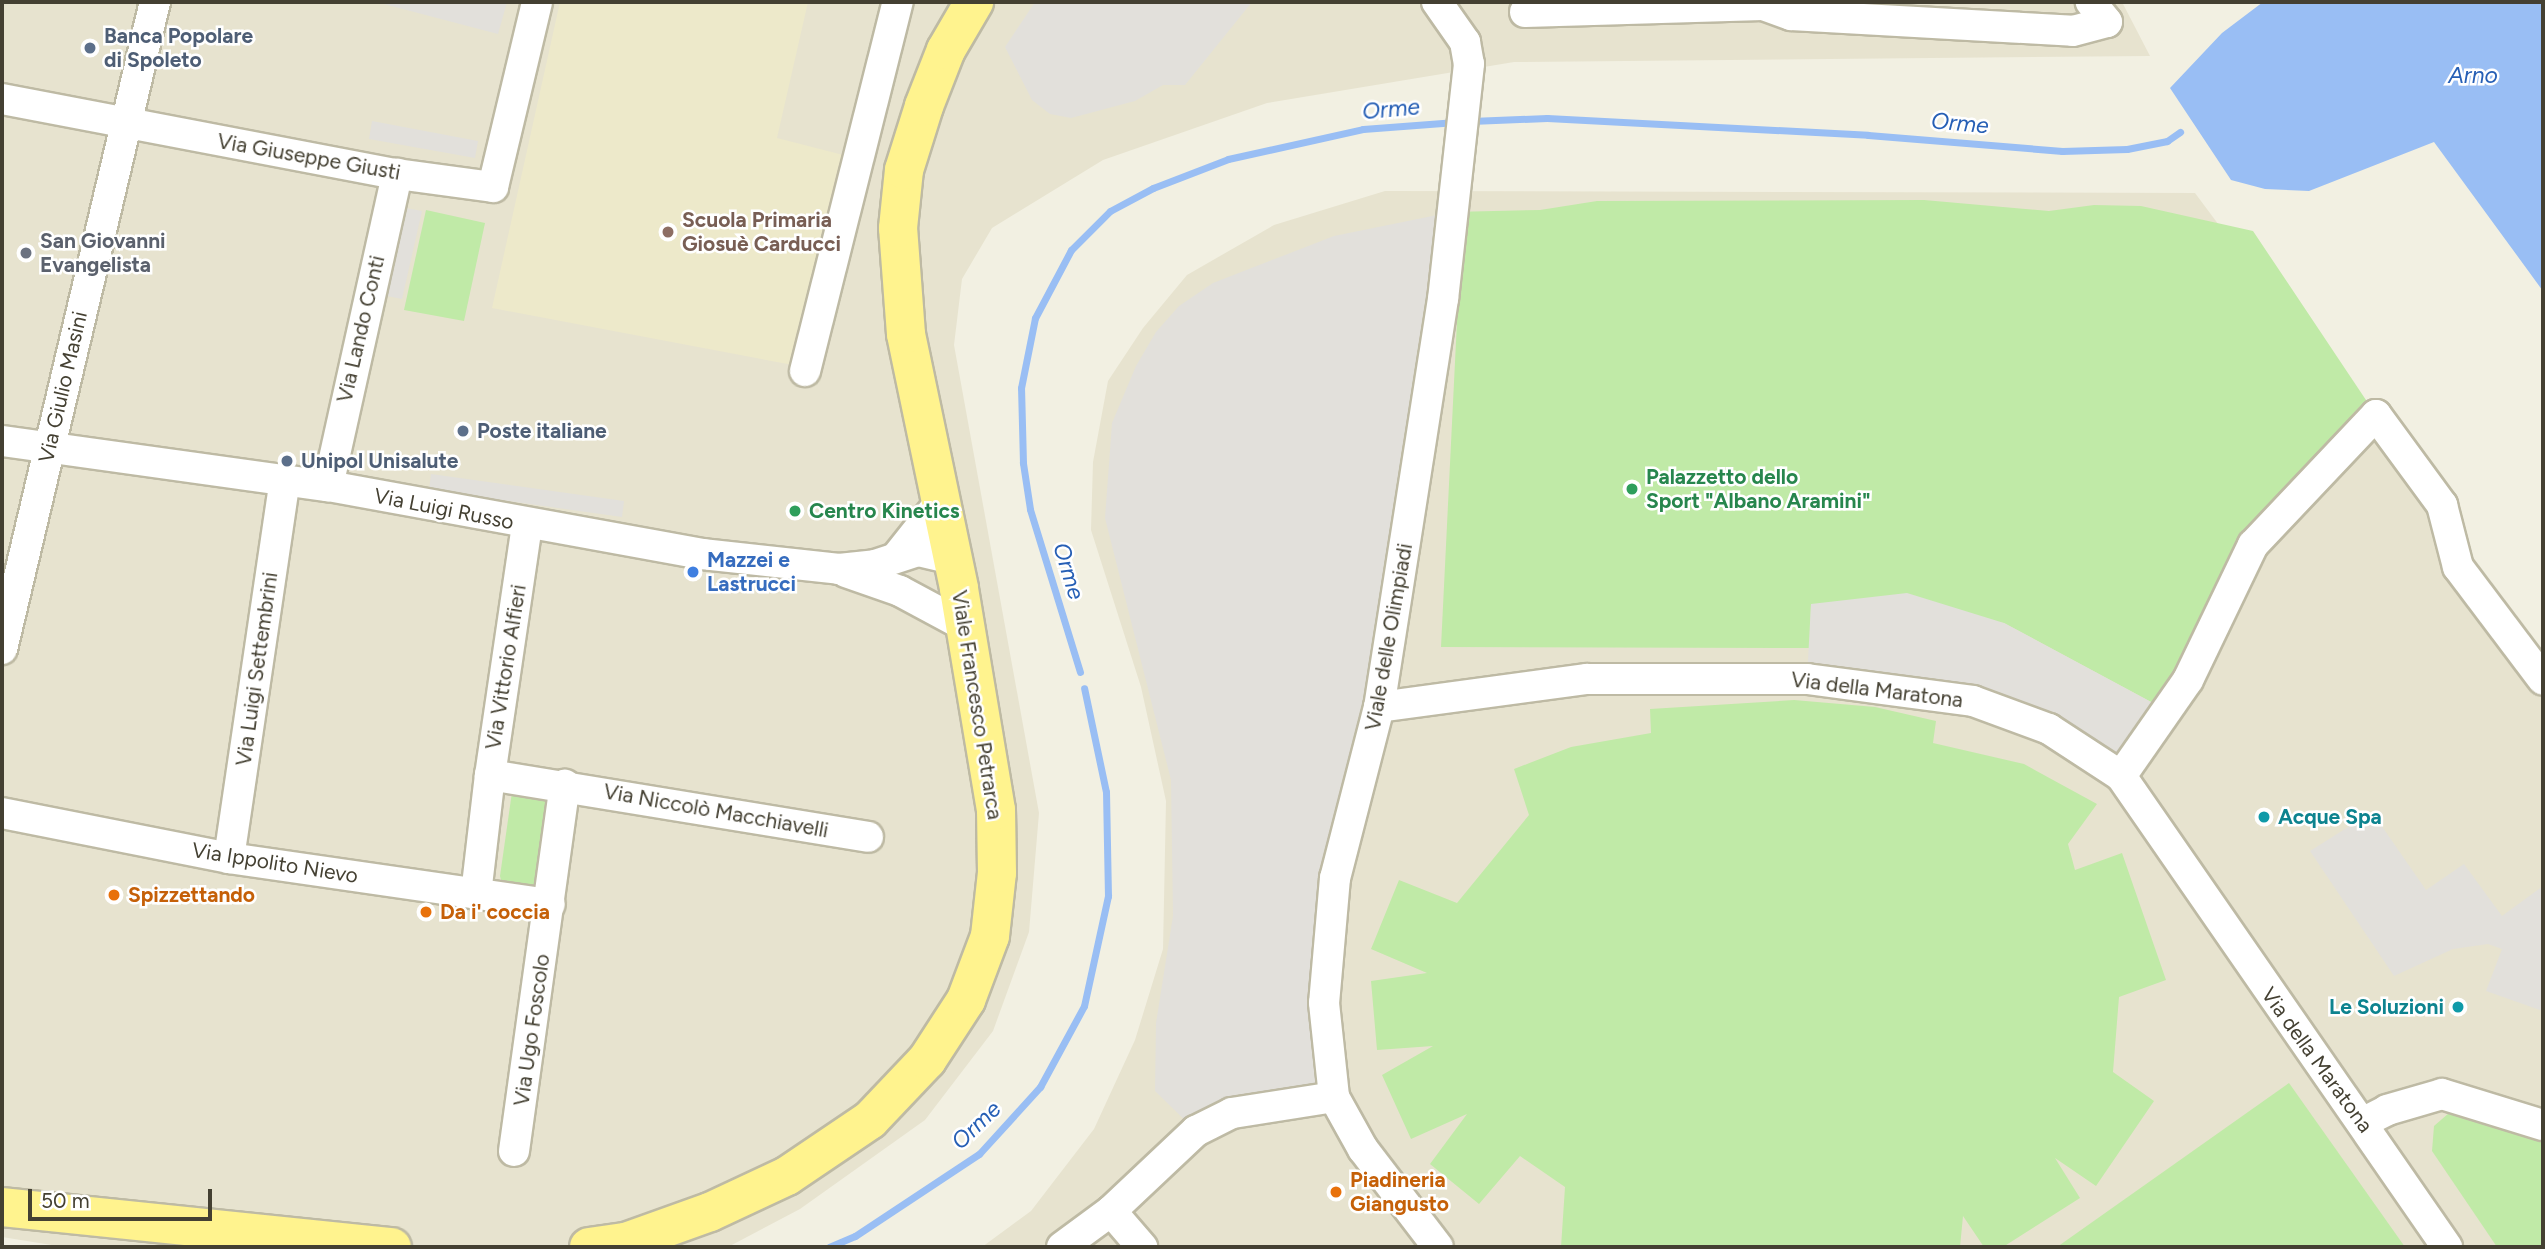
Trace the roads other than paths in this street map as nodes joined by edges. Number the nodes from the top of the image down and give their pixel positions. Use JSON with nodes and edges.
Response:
{"nodes":[{"id":1,"x":155,"y":2,"type":"edge"},
{"id":2,"x":537,"y":2,"type":"edge"},
{"id":3,"x":898,"y":2,"type":"edge"},
{"id":4,"x":974,"y":2,"type":"edge"},
{"id":5,"x":1437,"y":2,"type":"edge"},
{"id":6,"x":1761,"y":3,"type":"edge"},
{"id":7,"x":1525,"y":12,"type":"dead end"},
{"id":8,"x":2099,"y":12,"type":"edge"},
{"id":9,"x":2,"y":99,"type":"edge"},
{"id":10,"x":125,"y":124,"type":"junction"},
{"id":11,"x":397,"y":174,"type":"junction"},
{"id":12,"x":805,"y":371,"type":"dead end"},
{"id":13,"x":2,"y":442,"type":"edge"},
{"id":14,"x":49,"y":448,"type":"junction"},
{"id":15,"x":285,"y":480,"type":"junction"},
{"id":16,"x":328,"y":486,"type":"junction"},
{"id":17,"x":941,"y":501,"type":"junction"},
{"id":18,"x":527,"y":525,"type":"junction"},
{"id":19,"x":898,"y":555,"type":"junction"},
{"id":20,"x":839,"y":569,"type":"junction"},
{"id":21,"x":956,"y":573,"type":"junction"},
{"id":22,"x":904,"y":593,"type":"junction"},
{"id":23,"x":967,"y":627,"type":"junction"},
{"id":24,"x":2,"y":649,"type":"edge"},
{"id":25,"x":2543,"y":680,"type":"edge"},
{"id":26,"x":1380,"y":707,"type":"junction"},
{"id":27,"x":489,"y":775,"type":"junction"},
{"id":28,"x":2120,"y":776,"type":"junction"},
{"id":29,"x":565,"y":785,"type":"junction"},
{"id":30,"x":2,"y":813,"type":"edge"},
{"id":31,"x":868,"y":837,"type":"dead end"},
{"id":32,"x":229,"y":858,"type":"junction"},
{"id":33,"x":476,"y":894,"type":"junction"},
{"id":34,"x":550,"y":904,"type":"junction"},
{"id":35,"x":1334,"y":1097,"type":"junction"},
{"id":36,"x":2362,"y":1123,"type":"junction"},
{"id":37,"x":2543,"y":1125,"type":"edge"},
{"id":38,"x":514,"y":1151,"type":"dead end"},
{"id":39,"x":2,"y":1207,"type":"edge"},
{"id":40,"x":1111,"y":1211,"type":"junction"},
{"id":41,"x":392,"y":1247,"type":"edge"},
{"id":42,"x":589,"y":1247,"type":"edge"},
{"id":43,"x":1062,"y":1247,"type":"edge"},
{"id":44,"x":1142,"y":1247,"type":"edge"},
{"id":45,"x":1438,"y":1247,"type":"edge"},
{"id":46,"x":2447,"y":1247,"type":"edge"}],
"edges":[{"from":1,"to":10,"type":"street","name":"Via Giulio Masini"},
{"from":2,"to":11,"type":"street","name":"Via Giuseppe Giusti"},
{"from":3,"to":12,"type":"street"},
{"from":4,"to":17,"type":"main road","name":"Viale Francesco Petrarca"},
{"from":5,"to":26,"type":"street","name":"Viale delle Olimpiadi"},
{"from":6,"to":7,"type":"street"},
{"from":6,"to":8,"type":"street"},
{"from":9,"to":10,"type":"street","name":"Via Giuseppe Giusti"},
{"from":10,"to":11,"type":"street","name":"Via Giuseppe Giusti"},
{"from":10,"to":14,"type":"street","name":"Via Giulio Masini"},
{"from":11,"to":16,"type":"street","name":"Via Lando Conti"},
{"from":13,"to":14,"type":"street","name":"Via Luigi Russo"},
{"from":14,"to":15,"type":"street","name":"Via Luigi Russo"},
{"from":14,"to":24,"type":"street","name":"Via Giulio Masini"},
{"from":15,"to":16,"type":"street","name":"Via Luigi Russo"},
{"from":15,"to":32,"type":"street","name":"Via Luigi Settembrini"},
{"from":16,"to":18,"type":"street","name":"Via Luigi Russo"},
{"from":17,"to":19,"type":"street","name":"Via Luigi Russo"},
{"from":17,"to":21,"type":"main road","name":"Viale Francesco Petrarca"},
{"from":18,"to":20,"type":"street","name":"Via Luigi Russo"},
{"from":18,"to":27,"type":"street","name":"Via Vittorio Alfieri"},
{"from":19,"to":20,"type":"street","name":"Via Luigi Russo"},
{"from":19,"to":21,"type":"street","name":"Via Luigi Russo"},
{"from":20,"to":22,"type":"street","name":"Via Luigi Russo"},
{"from":21,"to":22,"type":"street","name":"Via Luigi Russo"},
{"from":21,"to":23,"type":"main road","name":"Viale Francesco Petrarca"},
{"from":22,"to":23,"type":"street","name":"Via Luigi Russo"},
{"from":23,"to":42,"type":"main road","name":"Viale Francesco Petrarca"},
{"from":25,"to":28,"type":"street"},
{"from":26,"to":28,"type":"street","name":"Via della Maratona"},
{"from":26,"to":35,"type":"street","name":"Viale delle Olimpiadi"},
{"from":27,"to":29,"type":"street","name":"Via Vittorio Alfieri"},
{"from":27,"to":33,"type":"street"},
{"from":28,"to":36,"type":"street","name":"Via della Maratona"},
{"from":29,"to":31,"type":"street","name":"Via Niccolò Macchiavelli"},
{"from":29,"to":34,"type":"street","name":"Via Ugo Foscolo"},
{"from":30,"to":32,"type":"street","name":"Via Ippolito Nievo"},
{"from":32,"to":33,"type":"street","name":"Via Ippolito Nievo"},
{"from":33,"to":34,"type":"street","name":"Via Ippolito Nievo"},
{"from":34,"to":38,"type":"street","name":"Via Ugo Foscolo"},
{"from":35,"to":40,"type":"street"},
{"from":35,"to":45,"type":"street","name":"Viale delle Olimpiadi"},
{"from":36,"to":37,"type":"street"},
{"from":36,"to":46,"type":"street","name":"Via della Maratona"},
{"from":39,"to":41,"type":"main road"},
{"from":40,"to":43,"type":"street"},
{"from":40,"to":44,"type":"street"}]}
